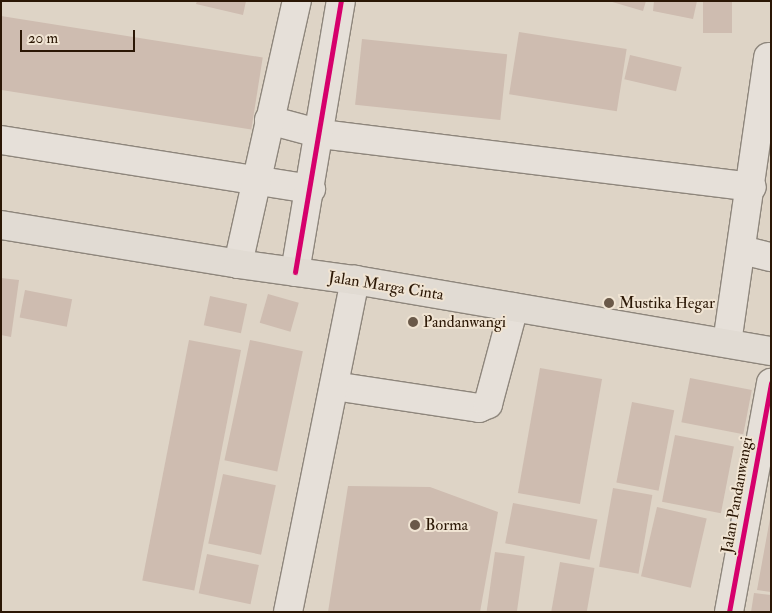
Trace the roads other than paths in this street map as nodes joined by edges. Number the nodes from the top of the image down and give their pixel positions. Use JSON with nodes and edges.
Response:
{"nodes":[{"id":1,"x":297,"y":1,"type":"edge"},
{"id":2,"x":341,"y":1,"type":"edge"},
{"id":3,"x":768,"y":57,"type":"dead end"},
{"id":4,"x":269,"y":120,"type":"junction"},
{"id":5,"x":321,"y":134,"type":"junction"},
{"id":6,"x":1,"y":140,"type":"edge"},
{"id":7,"x":256,"y":181,"type":"junction"},
{"id":8,"x":752,"y":187,"type":"junction"},
{"id":9,"x":311,"y":189,"type":"junction"},
{"id":10,"x":1,"y":225,"type":"edge"},
{"id":11,"x":742,"y":250,"type":"junction"},
{"id":12,"x":771,"y":257,"type":"edge"},
{"id":13,"x":238,"y":264,"type":"junction"},
{"id":14,"x":295,"y":272,"type":"junction"},
{"id":15,"x":355,"y":280,"type":"junction"},
{"id":16,"x":514,"y":307,"type":"junction"},
{"id":17,"x":727,"y":343,"type":"junction"},
{"id":18,"x":771,"y":351,"type":"edge"},
{"id":19,"x":771,"y":383,"type":"edge"},
{"id":20,"x":334,"y":386,"type":"junction"},
{"id":21,"x":288,"y":612,"type":"edge"},
{"id":22,"x":729,"y":612,"type":"edge"}],
"edges":[{"from":1,"to":4,"type":"street"},
{"from":2,"to":5,"type":"street"},
{"from":3,"to":8,"type":"street"},
{"from":4,"to":5,"type":"street"},
{"from":4,"to":7,"type":"street"},
{"from":5,"to":8,"type":"street"},
{"from":5,"to":9,"type":"street"},
{"from":6,"to":7,"type":"street"},
{"from":7,"to":9,"type":"street"},
{"from":7,"to":13,"type":"street"},
{"from":8,"to":11,"type":"street"},
{"from":9,"to":14,"type":"street"},
{"from":10,"to":13,"type":"main road","name":"Jalan Marga Cinta"},
{"from":11,"to":12,"type":"street"},
{"from":11,"to":17,"type":"street"},
{"from":13,"to":14,"type":"main road","name":"Jalan Marga Cinta"},
{"from":14,"to":15,"type":"main road","name":"Jalan Marga Cinta"},
{"from":15,"to":16,"type":"main road","name":"Jalan Marga Cinta"},
{"from":15,"to":20,"type":"street"},
{"from":16,"to":17,"type":"main road","name":"Jalan Marga Cinta"},
{"from":16,"to":20,"type":"street"},
{"from":17,"to":18,"type":"main road","name":"Jalan Marga Cinta"},
{"from":19,"to":22,"type":"street","name":"Jalan Pandanwangi"},
{"from":20,"to":21,"type":"street"}]}
